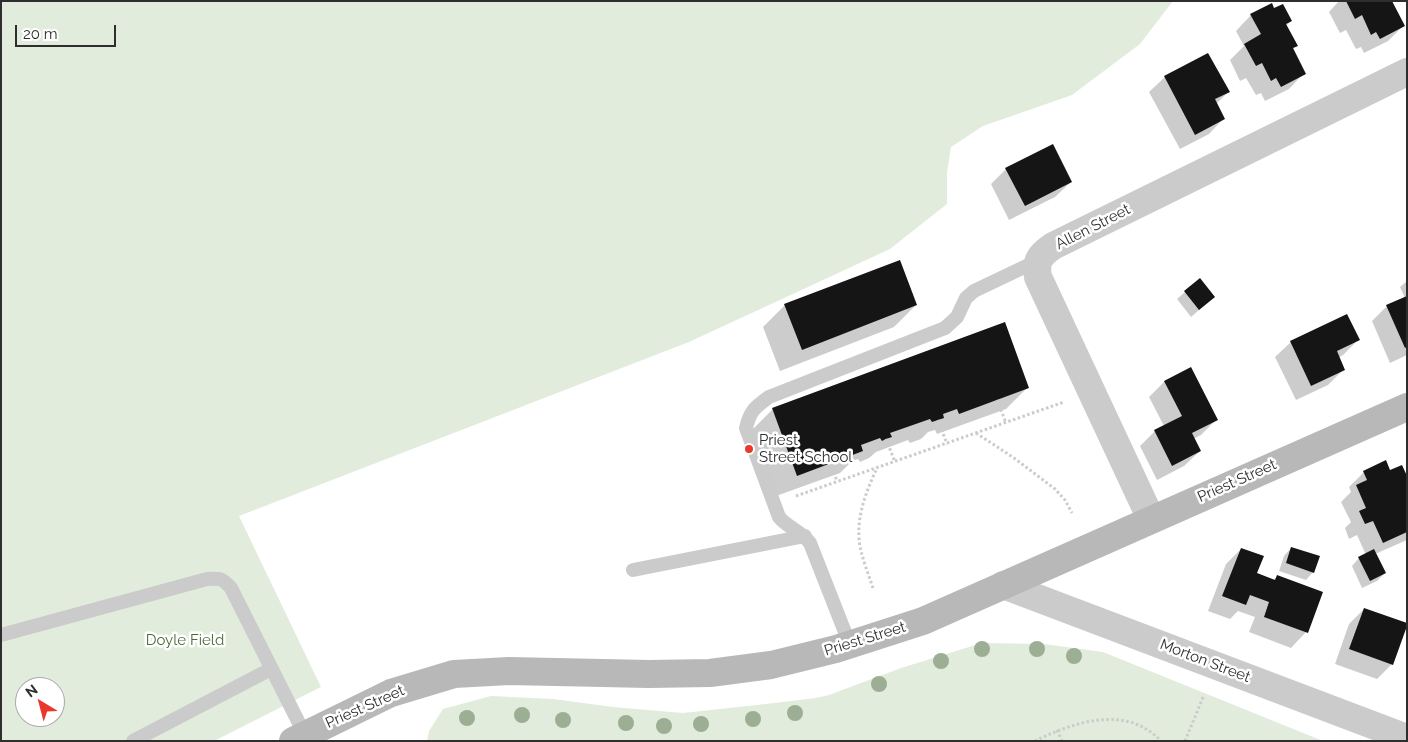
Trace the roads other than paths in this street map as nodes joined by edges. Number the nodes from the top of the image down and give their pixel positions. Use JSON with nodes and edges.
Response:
{"nodes":[{"id":1,"x":1407,"y":72,"type":"edge"},
{"id":2,"x":1038,"y":260,"type":"junction"},
{"id":3,"x":1407,"y":407,"type":"edge"},
{"id":4,"x":1151,"y":519,"type":"junction"},
{"id":5,"x":805,"y":536,"type":"junction"},
{"id":6,"x":633,"y":570,"type":"dead end"},
{"id":7,"x":1002,"y":585,"type":"junction"},
{"id":8,"x":1,"y":635,"type":"edge"},
{"id":9,"x":850,"y":644,"type":"junction"},
{"id":10,"x":271,"y":669,"type":"junction"},
{"id":11,"x":299,"y":738,"type":"edge"},
{"id":12,"x":1407,"y":738,"type":"edge"},
{"id":13,"x":133,"y":741,"type":"edge"}],
"edges":[{"from":1,"to":2,"type":"street","name":"Allen Street"},
{"from":2,"to":4,"type":"street"},
{"from":2,"to":5,"type":"lane"},
{"from":3,"to":4,"type":"main road","name":"Priest Street"},
{"from":4,"to":7,"type":"main road","name":"Priest Street"},
{"from":5,"to":6,"type":"lane"},
{"from":5,"to":9,"type":"lane"},
{"from":7,"to":9,"type":"main road","name":"Priest Street"},
{"from":7,"to":12,"type":"street","name":"Morton Street"},
{"from":8,"to":10,"type":"lane"},
{"from":9,"to":11,"type":"main road","name":"Priest Street"},
{"from":10,"to":11,"type":"lane"},
{"from":10,"to":13,"type":"lane"}]}
